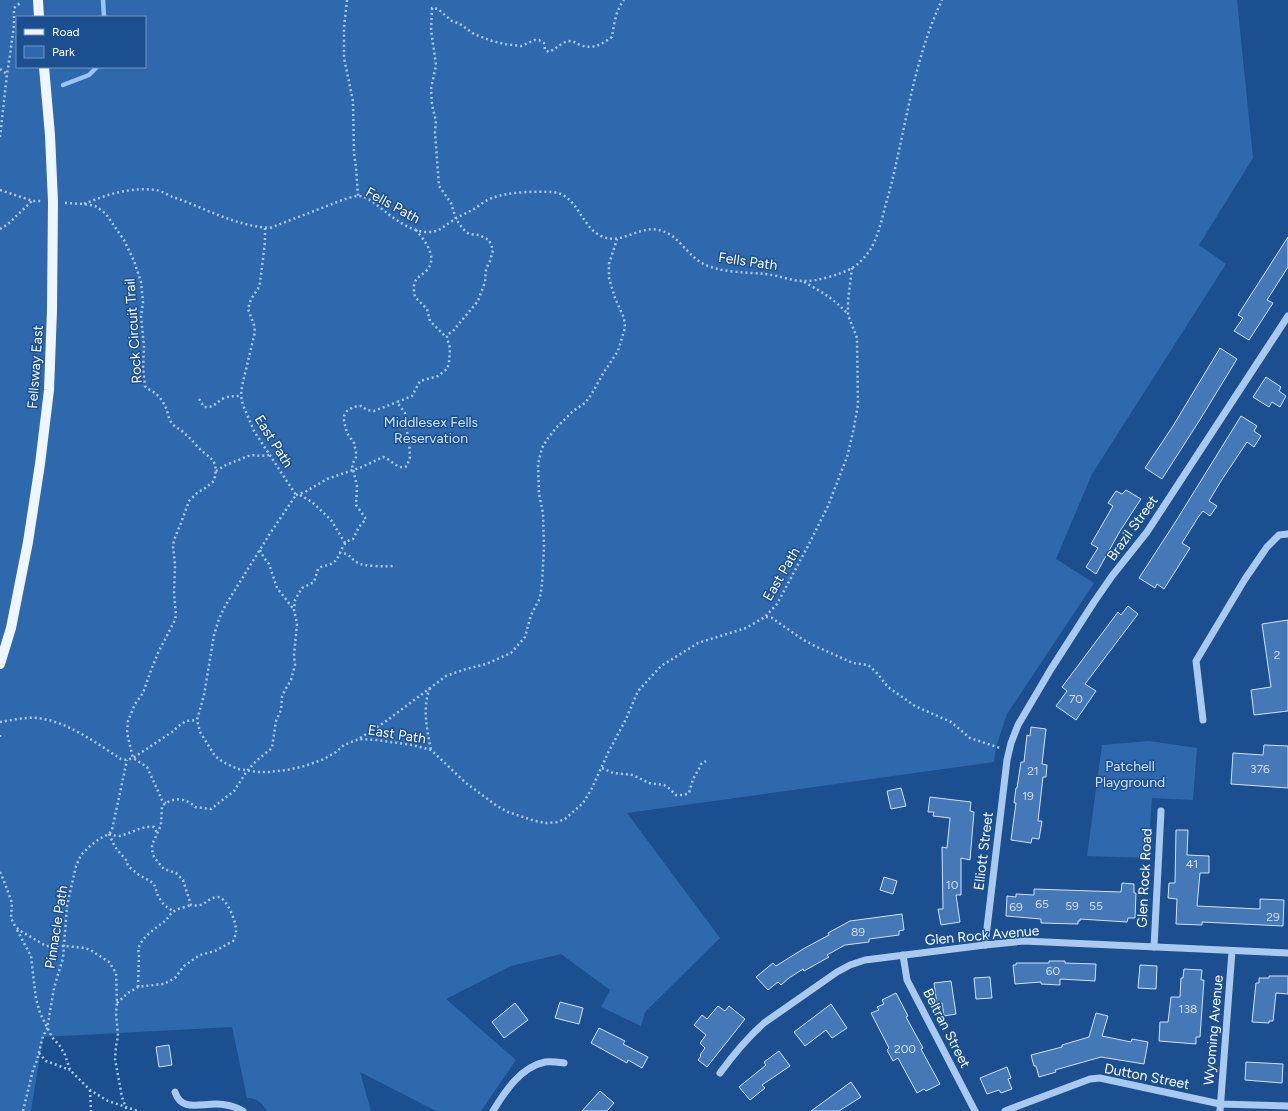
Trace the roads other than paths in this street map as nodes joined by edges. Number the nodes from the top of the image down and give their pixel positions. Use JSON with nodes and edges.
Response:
{"nodes":[{"id":1,"x":38,"y":0,"type":"edge"},
{"id":2,"x":40,"y":16,"type":"edge"},
{"id":3,"x":44,"y":68,"type":"edge"},
{"id":4,"x":1288,"y":316,"type":"edge"},
{"id":5,"x":1288,"y":534,"type":"edge"},
{"id":6,"x":0,"y":664,"type":"edge"},
{"id":7,"x":1203,"y":720,"type":"dead end"},
{"id":8,"x":1007,"y":760,"type":"joint"},
{"id":9,"x":1161,"y":811,"type":"dead end"},
{"id":10,"x":985,"y":945,"type":"junction"},
{"id":11,"x":1154,"y":947,"type":"junction"},
{"id":12,"x":1232,"y":951,"type":"junction"},
{"id":13,"x":1288,"y":953,"type":"edge"},
{"id":14,"x":903,"y":955,"type":"junction"},
{"id":15,"x":564,"y":1063,"type":"dead end"},
{"id":16,"x":720,"y":1073,"type":"dead end"},
{"id":17,"x":175,"y":1092,"type":"dead end"},
{"id":18,"x":1288,"y":1106,"type":"edge"},
{"id":19,"x":1220,"y":1108,"type":"edge"},
{"id":20,"x":243,"y":1111,"type":"edge"},
{"id":21,"x":493,"y":1111,"type":"edge"},
{"id":22,"x":975,"y":1111,"type":"edge"},
{"id":23,"x":1005,"y":1111,"type":"edge"}],
"edges":[{"from":1,"to":2,"type":"main road"},
{"from":3,"to":6,"type":"main road","name":"Fellsway East"},
{"from":4,"to":8,"type":"street","name":"Brazil Street"},
{"from":5,"to":7,"type":"street"},
{"from":8,"to":10,"type":"street","name":"Elliott Street"},
{"from":9,"to":11,"type":"street","name":"Glen Rock Road"},
{"from":10,"to":11,"type":"street","name":"Glen Rock Avenue"},
{"from":10,"to":14,"type":"street","name":"Glen Rock Avenue"},
{"from":11,"to":12,"type":"street","name":"Glen Rock Avenue"},
{"from":12,"to":13,"type":"street","name":"Glen Rock Avenue"},
{"from":12,"to":19,"type":"street","name":"Wyoming Avenue"},
{"from":14,"to":16,"type":"street","name":"Glen Rock Avenue"},
{"from":14,"to":22,"type":"street","name":"Beltran Street"},
{"from":15,"to":21,"type":"street"},
{"from":17,"to":20,"type":"street"},
{"from":18,"to":19,"type":"street","name":"Dutton Street"},
{"from":19,"to":23,"type":"street","name":"Dutton Street"}]}
